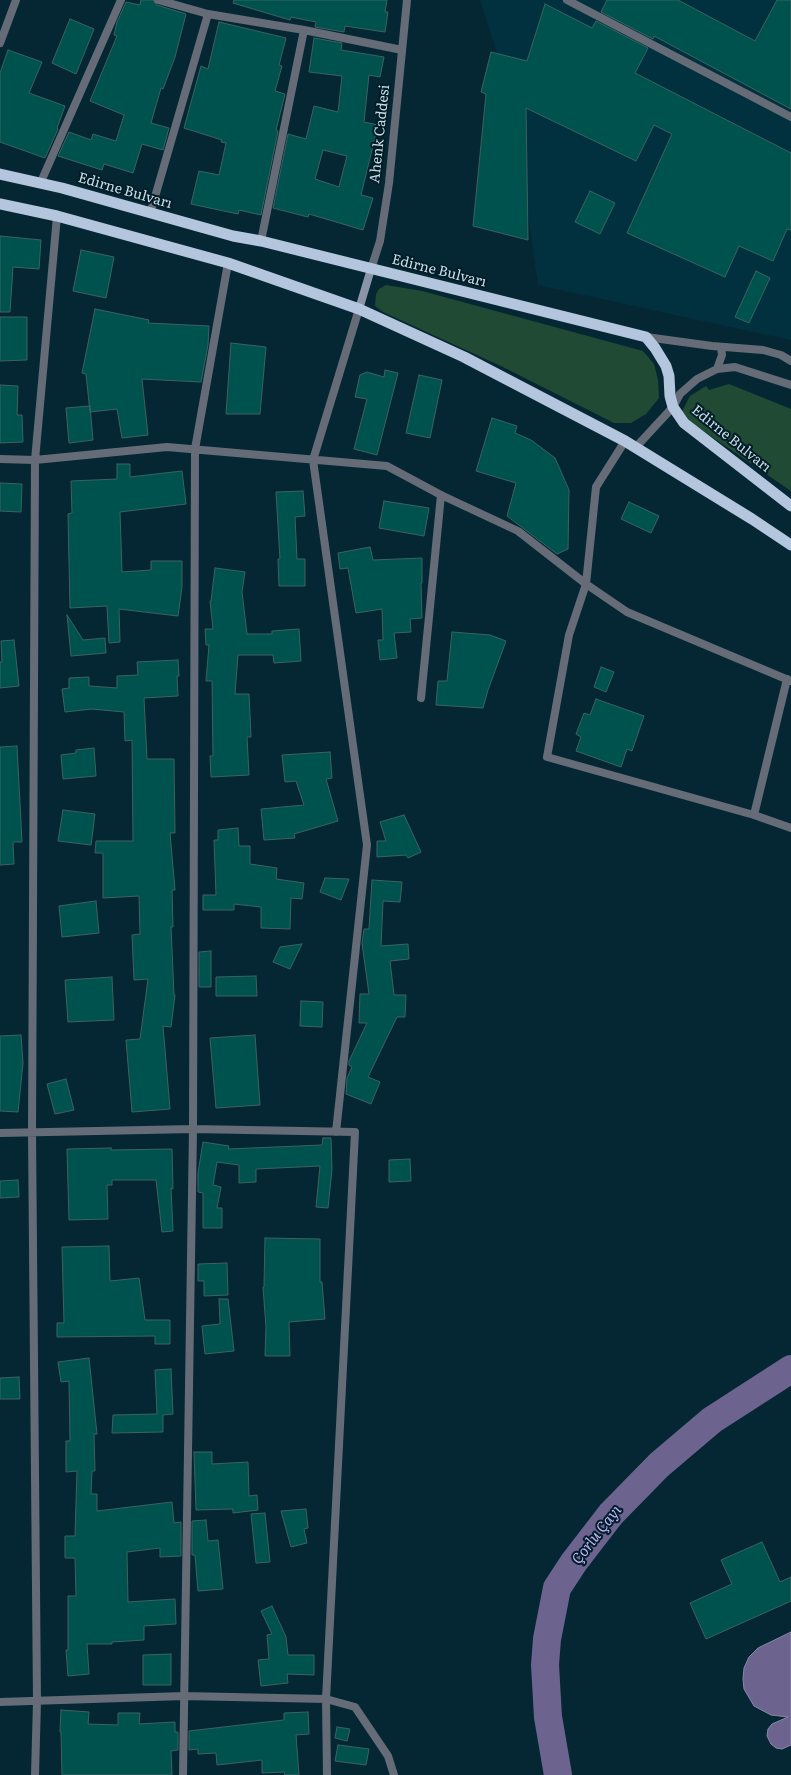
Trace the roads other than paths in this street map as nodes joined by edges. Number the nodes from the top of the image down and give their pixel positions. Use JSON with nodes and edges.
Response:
{"nodes":[{"id":1,"x":16,"y":0,"type":"edge"},
{"id":2,"x":121,"y":0,"type":"edge"},
{"id":3,"x":158,"y":0,"type":"edge"},
{"id":4,"x":406,"y":0,"type":"edge"},
{"id":5,"x":567,"y":0,"type":"edge"},
{"id":6,"x":208,"y":14,"type":"junction"},
{"id":7,"x":304,"y":30,"type":"junction"},
{"id":8,"x":0,"y":43,"type":"edge"},
{"id":9,"x":402,"y":50,"type":"junction"},
{"id":10,"x":791,"y":117,"type":"edge"},
{"id":11,"x":0,"y":174,"type":"edge"},
{"id":12,"x":40,"y":184,"type":"junction"},
{"id":13,"x":0,"y":204,"type":"edge"},
{"id":14,"x":150,"y":214,"type":"junction"},
{"id":15,"x":57,"y":216,"type":"junction"},
{"id":16,"x":260,"y":241,"type":"junction"},
{"id":17,"x":228,"y":263,"type":"junction"},
{"id":18,"x":371,"y":270,"type":"junction"},
{"id":19,"x":359,"y":309,"type":"junction"},
{"id":20,"x":646,"y":337,"type":"junction"},
{"id":21,"x":720,"y":347,"type":"junction"},
{"id":22,"x":791,"y":361,"type":"edge"},
{"id":23,"x":717,"y":369,"type":"junction"},
{"id":24,"x":791,"y":385,"type":"edge"},
{"id":25,"x":673,"y":407,"type":"junction"},
{"id":26,"x":625,"y":441,"type":"junction"},
{"id":27,"x":636,"y":447,"type":"junction"},
{"id":28,"x":195,"y":449,"type":"junction"},
{"id":29,"x":0,"y":459,"type":"edge"},
{"id":30,"x":35,"y":460,"type":"junction"},
{"id":31,"x":313,"y":460,"type":"junction"},
{"id":32,"x":441,"y":495,"type":"junction"},
{"id":33,"x":791,"y":506,"type":"edge"},
{"id":34,"x":791,"y":545,"type":"edge"},
{"id":35,"x":586,"y":584,"type":"junction"},
{"id":36,"x":789,"y":680,"type":"edge"},
{"id":37,"x":421,"y":698,"type":"dead end"},
{"id":38,"x":754,"y":815,"type":"junction"},
{"id":39,"x":791,"y":828,"type":"edge"},
{"id":40,"x":193,"y":1129,"type":"junction"},
{"id":41,"x":336,"y":1132,"type":"junction"},
{"id":42,"x":0,"y":1133,"type":"edge"},
{"id":43,"x":32,"y":1133,"type":"junction"},
{"id":44,"x":184,"y":1696,"type":"junction"},
{"id":45,"x":326,"y":1699,"type":"junction"},
{"id":46,"x":37,"y":1701,"type":"junction"},
{"id":47,"x":0,"y":1702,"type":"edge"},
{"id":48,"x":36,"y":1775,"type":"edge"},
{"id":49,"x":183,"y":1775,"type":"edge"},
{"id":50,"x":327,"y":1775,"type":"edge"},
{"id":51,"x":394,"y":1775,"type":"edge"}],
"edges":[{"from":1,"to":8,"type":"street"},
{"from":2,"to":12,"type":"street"},
{"from":3,"to":6,"type":"street"},
{"from":4,"to":9,"type":"street","name":"Ahenk Caddesi"},
{"from":5,"to":10,"type":"street"},
{"from":6,"to":7,"type":"street"},
{"from":6,"to":14,"type":"street"},
{"from":7,"to":9,"type":"street"},
{"from":7,"to":16,"type":"street"},
{"from":9,"to":18,"type":"street","name":"Ahenk Caddesi"},
{"from":11,"to":12,"type":"highway","name":"Edirne Bulvarı"},
{"from":12,"to":14,"type":"highway","name":"Edirne Bulvarı"},
{"from":13,"to":15,"type":"highway"},
{"from":14,"to":16,"type":"highway","name":"Edirne Bulvarı"},
{"from":15,"to":17,"type":"highway"},
{"from":15,"to":30,"type":"street"},
{"from":16,"to":18,"type":"highway","name":"Edirne Bulvarı"},
{"from":17,"to":19,"type":"highway"},
{"from":17,"to":28,"type":"street"},
{"from":18,"to":19,"type":"main road"},
{"from":18,"to":20,"type":"highway","name":"Edirne Bulvarı"},
{"from":19,"to":26,"type":"highway"},
{"from":19,"to":31,"type":"street"},
{"from":20,"to":21,"type":"street"},
{"from":20,"to":25,"type":"highway","name":"Edirne Bulvarı"},
{"from":21,"to":22,"type":"street"},
{"from":21,"to":23,"type":"street"},
{"from":23,"to":24,"type":"street"},
{"from":23,"to":25,"type":"street"},
{"from":25,"to":27,"type":"street"},
{"from":25,"to":33,"type":"highway","name":"Edirne Bulvarı"},
{"from":26,"to":27,"type":"highway"},
{"from":26,"to":35,"type":"street"},
{"from":27,"to":34,"type":"highway"},
{"from":28,"to":30,"type":"street"},
{"from":28,"to":31,"type":"street"},
{"from":28,"to":40,"type":"street"},
{"from":29,"to":30,"type":"street"},
{"from":30,"to":43,"type":"street"},
{"from":31,"to":32,"type":"street"},
{"from":31,"to":41,"type":"street"},
{"from":32,"to":35,"type":"street"},
{"from":32,"to":37,"type":"street"},
{"from":35,"to":36,"type":"street"},
{"from":35,"to":38,"type":"street"},
{"from":36,"to":38,"type":"street"},
{"from":38,"to":39,"type":"street"},
{"from":40,"to":41,"type":"street"},
{"from":40,"to":43,"type":"street"},
{"from":40,"to":44,"type":"street"},
{"from":41,"to":45,"type":"street"},
{"from":42,"to":43,"type":"street"},
{"from":43,"to":46,"type":"street"},
{"from":44,"to":45,"type":"street"},
{"from":44,"to":46,"type":"street"},
{"from":44,"to":49,"type":"street"},
{"from":45,"to":50,"type":"street"},
{"from":45,"to":51,"type":"street"},
{"from":46,"to":47,"type":"street"},
{"from":46,"to":48,"type":"street"}]}
